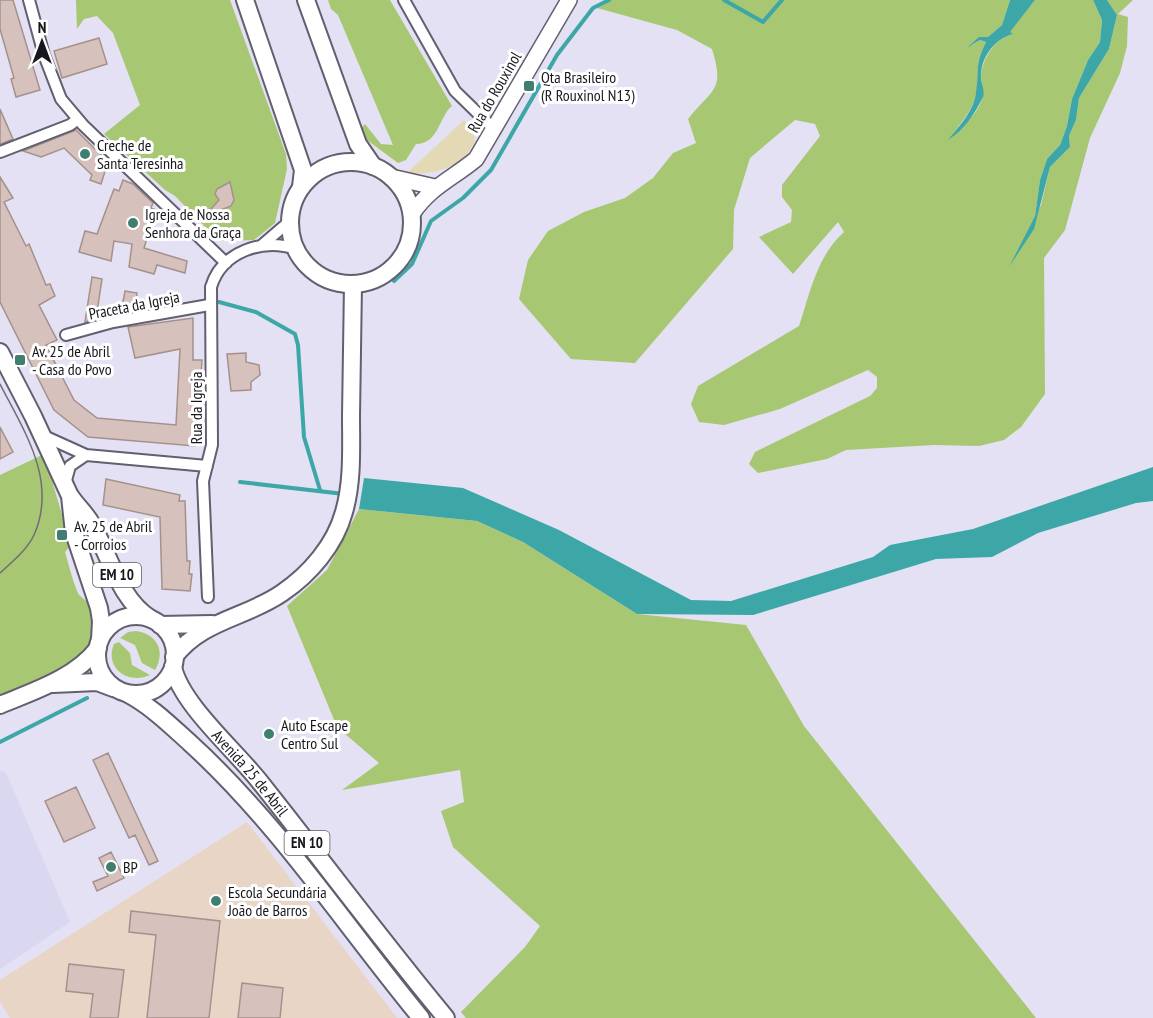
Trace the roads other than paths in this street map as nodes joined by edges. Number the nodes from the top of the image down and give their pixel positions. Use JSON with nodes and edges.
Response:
{"nodes":[{"id":1,"x":29,"y":0,"type":"edge"},
{"id":2,"x":245,"y":0,"type":"edge"},
{"id":3,"x":306,"y":0,"type":"edge"},
{"id":4,"x":404,"y":0,"type":"edge"},
{"id":5,"x":569,"y":0,"type":"edge"},
{"id":6,"x":78,"y":119,"type":"junction"},
{"id":7,"x":495,"y":130,"type":"junction"},
{"id":8,"x":0,"y":152,"type":"edge"},
{"id":9,"x":373,"y":166,"type":"junction"},
{"id":10,"x":391,"y":177,"type":"junction"},
{"id":11,"x":301,"y":187,"type":"junction"},
{"id":12,"x":435,"y":187,"type":"junction"},
{"id":13,"x":412,"y":214,"type":"junction"},
{"id":14,"x":290,"y":221,"type":"junction"},
{"id":15,"x":262,"y":246,"type":"junction"},
{"id":16,"x":296,"y":249,"type":"junction"},
{"id":17,"x":226,"y":263,"type":"junction"},
{"id":18,"x":352,"y":284,"type":"junction"},
{"id":19,"x":209,"y":305,"type":"junction"},
{"id":20,"x":66,"y":335,"type":"dead end"},
{"id":21,"x":0,"y":352,"type":"edge"},
{"id":22,"x":43,"y":435,"type":"junction"},
{"id":23,"x":86,"y":455,"type":"junction"},
{"id":24,"x":207,"y":466,"type":"junction"},
{"id":25,"x":68,"y":490,"type":"junction"},
{"id":26,"x":208,"y":597,"type":"dead end"},
{"id":27,"x":156,"y":622,"type":"junction"},
{"id":28,"x":213,"y":624,"type":"junction"},
{"id":29,"x":99,"y":644,"type":"junction"},
{"id":30,"x":174,"y":662,"type":"junction"},
{"id":31,"x":49,"y":685,"type":"junction"},
{"id":32,"x":122,"y":691,"type":"junction"},
{"id":33,"x":0,"y":705,"type":"edge"},
{"id":34,"x":421,"y":1018,"type":"edge"},
{"id":35,"x":446,"y":1018,"type":"edge"}],
"edges":[{"from":1,"to":6,"type":"street"},
{"from":2,"to":11,"type":"main road"},
{"from":3,"to":9,"type":"main road"},
{"from":4,"to":7,"type":"street"},
{"from":5,"to":7,"type":"main road","name":"Rua do Rouxinol"},
{"from":6,"to":8,"type":"street"},
{"from":6,"to":17,"type":"street"},
{"from":7,"to":12,"type":"main road","name":"Rua do Rouxinol"},
{"from":9,"to":10,"type":"main road"},
{"from":9,"to":11,"type":"main road"},
{"from":10,"to":12,"type":"main road"},
{"from":10,"to":13,"type":"main road"},
{"from":11,"to":14,"type":"main road"},
{"from":12,"to":13,"type":"main road","name":"Rua do Rouxinol"},
{"from":13,"to":18,"type":"main road"},
{"from":14,"to":15,"type":"street"},
{"from":14,"to":16,"type":"main road"},
{"from":15,"to":16,"type":"street"},
{"from":15,"to":17,"type":"street"},
{"from":16,"to":18,"type":"main road"},
{"from":17,"to":19,"type":"street","name":"Rua da Igreja"},
{"from":18,"to":28,"type":"main road"},
{"from":19,"to":20,"type":"street","name":"Praceta da Igreja"},
{"from":19,"to":24,"type":"street","name":"Rua da Igreja"},
{"from":21,"to":22,"type":"main road","number":"EM 10"},
{"from":22,"to":23,"type":"street"},
{"from":22,"to":25,"type":"main road","number":"EM 10"},
{"from":23,"to":24,"type":"street"},
{"from":23,"to":25,"type":"street"},
{"from":24,"to":26,"type":"street","name":"Rua da Igreja"},
{"from":25,"to":27,"type":"main road","number":"EM 10"},
{"from":25,"to":29,"type":"main road","number":"EM 10"},
{"from":27,"to":28,"type":"main road"},
{"from":27,"to":29,"type":"main road"},
{"from":27,"to":30,"type":"main road","number":"EN 10"},
{"from":28,"to":30,"type":"main road"},
{"from":29,"to":31,"type":"main road"},
{"from":29,"to":32,"type":"main road","number":"EN 10"},
{"from":30,"to":32,"type":"main road"},
{"from":30,"to":35,"type":"main road","name":"Avenida 25 de Abril","number":"EN 10"},
{"from":31,"to":32,"type":"main road"},
{"from":31,"to":33,"type":"main road"},
{"from":32,"to":34,"type":"main road","name":"Avenida 25 de Abril","number":"EN 10"}]}
